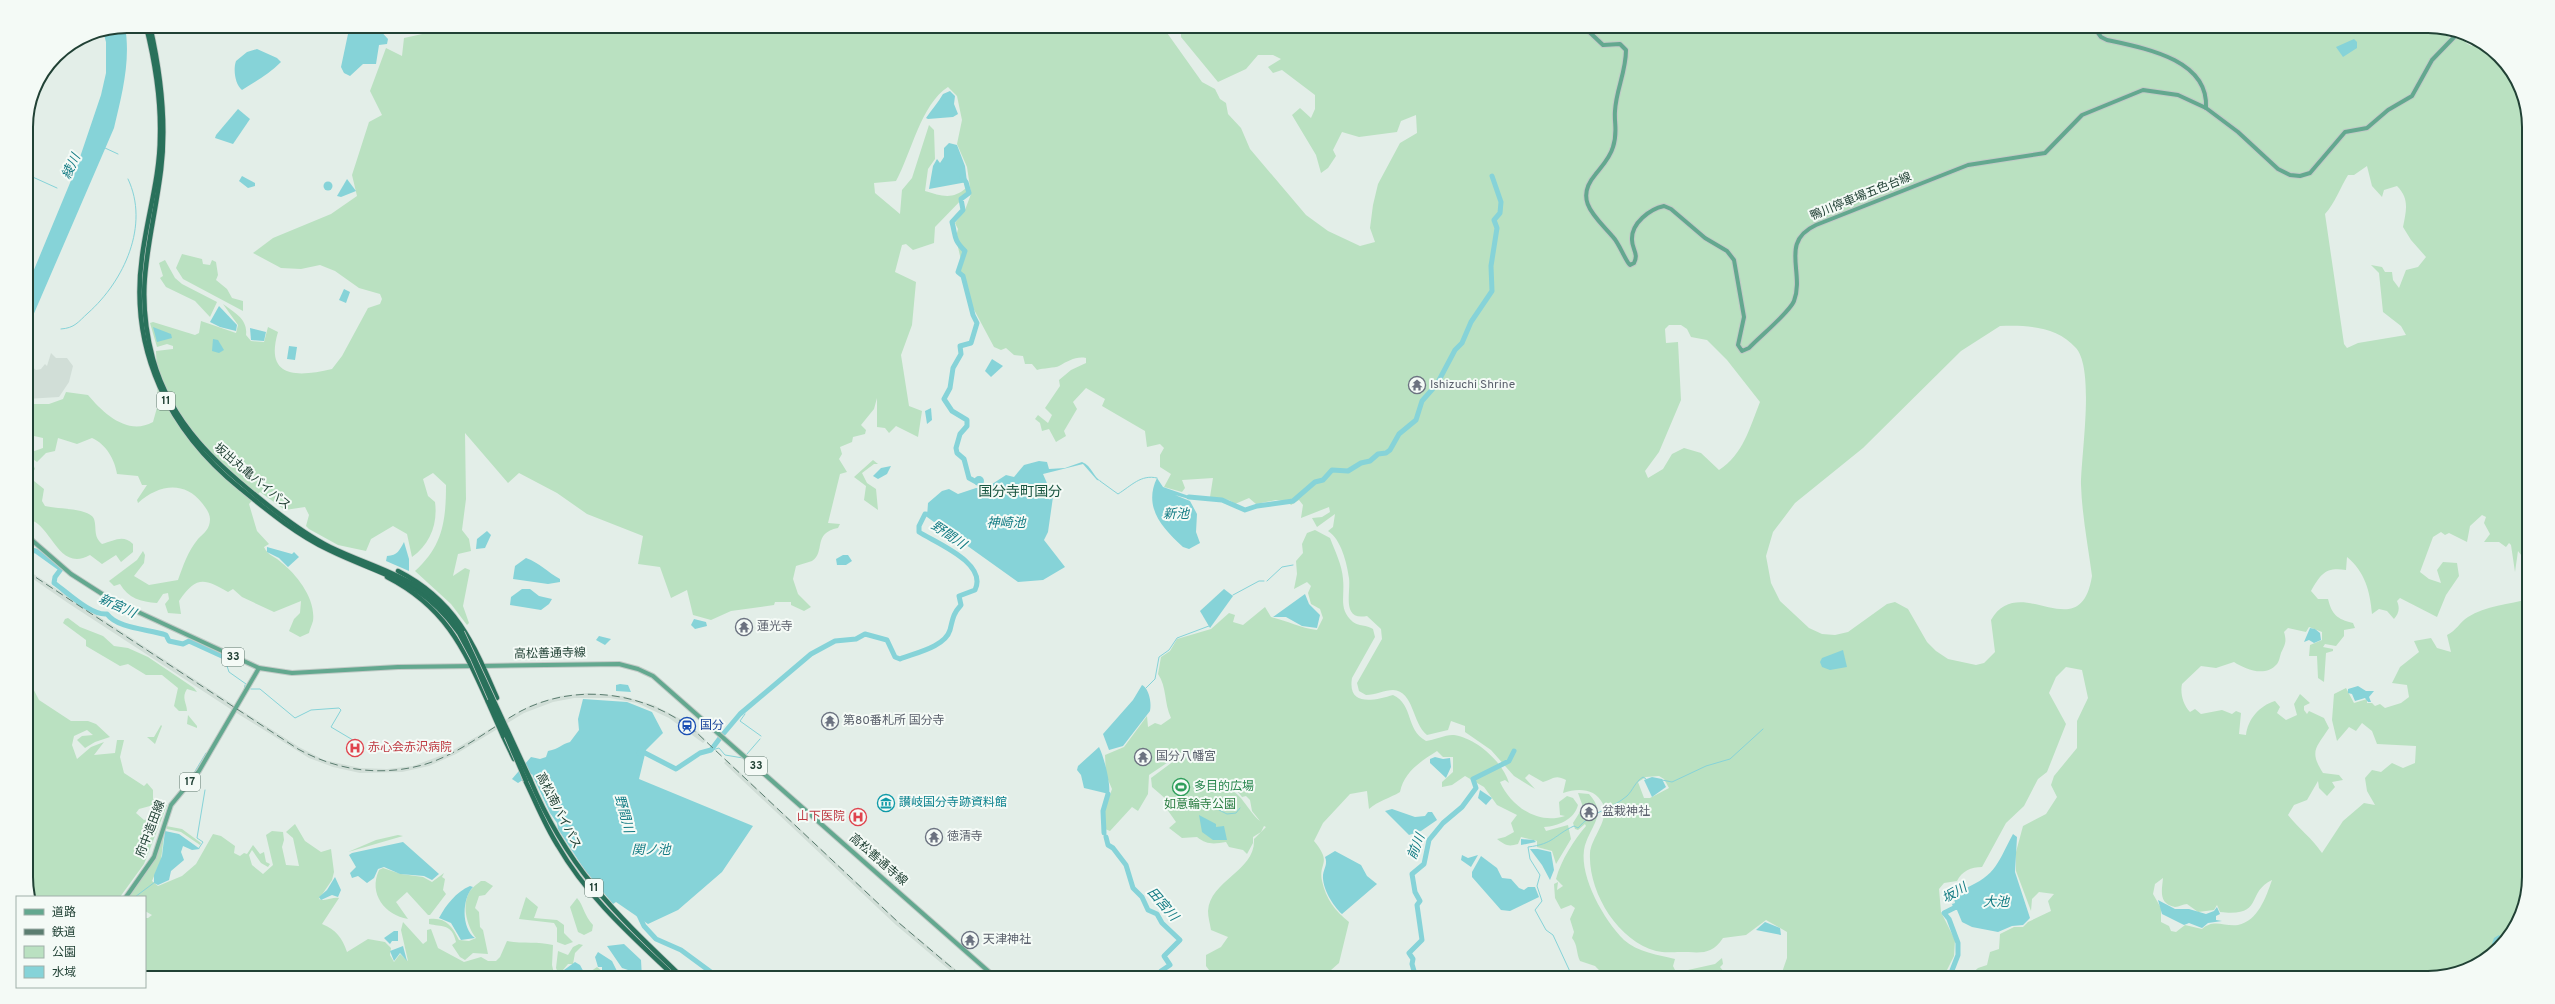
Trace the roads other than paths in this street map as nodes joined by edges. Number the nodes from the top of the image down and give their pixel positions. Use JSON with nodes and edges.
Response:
{"nodes":[{"id":1,"x":147,"y":33,"type":"edge"},
{"id":2,"x":151,"y":33,"type":"edge"},
{"id":3,"x":1590,"y":33,"type":"edge"},
{"id":4,"x":2098,"y":33,"type":"edge"},
{"id":5,"x":2454,"y":37,"type":"edge"},
{"id":6,"x":2206,"y":108,"type":"junction"},
{"id":7,"x":33,"y":541,"type":"edge"},
{"id":8,"x":352,"y":556,"type":"junction"},
{"id":9,"x":344,"y":557,"type":"junction"},
{"id":10,"x":460,"y":632,"type":"junction"},
{"id":11,"x":478,"y":666,"type":"junction"},
{"id":12,"x":259,"y":668,"type":"junction"},
{"id":13,"x":528,"y":780,"type":"junction"},
{"id":14,"x":127,"y":896,"type":"edge"},
{"id":15,"x":669,"y":971,"type":"edge"},
{"id":16,"x":676,"y":971,"type":"edge"},
{"id":17,"x":988,"y":971,"type":"edge"}],
"edges":[{"from":1,"to":9,"type":"highway","name":"坂出丸亀バイパス","number":"11"},
{"from":2,"to":8,"type":"highway","name":"坂出丸亀バイパス","number":"11"},
{"from":3,"to":6,"type":"main road","name":"鴨川停車場五色台線"},
{"from":4,"to":6,"type":"main road"},
{"from":5,"to":6,"type":"main road","name":"鴨川停車場五色台線"},
{"from":7,"to":12,"type":"main road","name":"高松善通寺線","number":"33"},
{"from":8,"to":10,"type":"highway","name":"坂出丸亀バイパス","number":"11"},
{"from":8,"to":11,"type":"highway"},
{"from":9,"to":10,"type":"highway","name":"坂出丸亀バイパス","number":"11"},
{"from":9,"to":11,"type":"highway","number":"11"},
{"from":10,"to":11,"type":"highway","name":"坂出丸亀バイパス","number":"11","bridge":true},
{"from":11,"to":12,"type":"main road","name":"高松善通寺線","number":"33"},
{"from":11,"to":13,"type":"highway","name":"高松南バイパス","number":"11","bridge":true},
{"from":11,"to":13,"type":"highway","number":"11","bridge":true},
{"from":11,"to":13,"type":"highway","number":"11","bridge":true},
{"from":11,"to":17,"type":"main road","name":"高松善通寺線","number":"33"},
{"from":12,"to":14,"type":"main road","name":"府中造田線","number":"17"},
{"from":13,"to":15,"type":"highway","name":"高松南バイパス","number":"11"},
{"from":13,"to":16,"type":"highway","name":"高松南バイパス","number":"11"}]}
